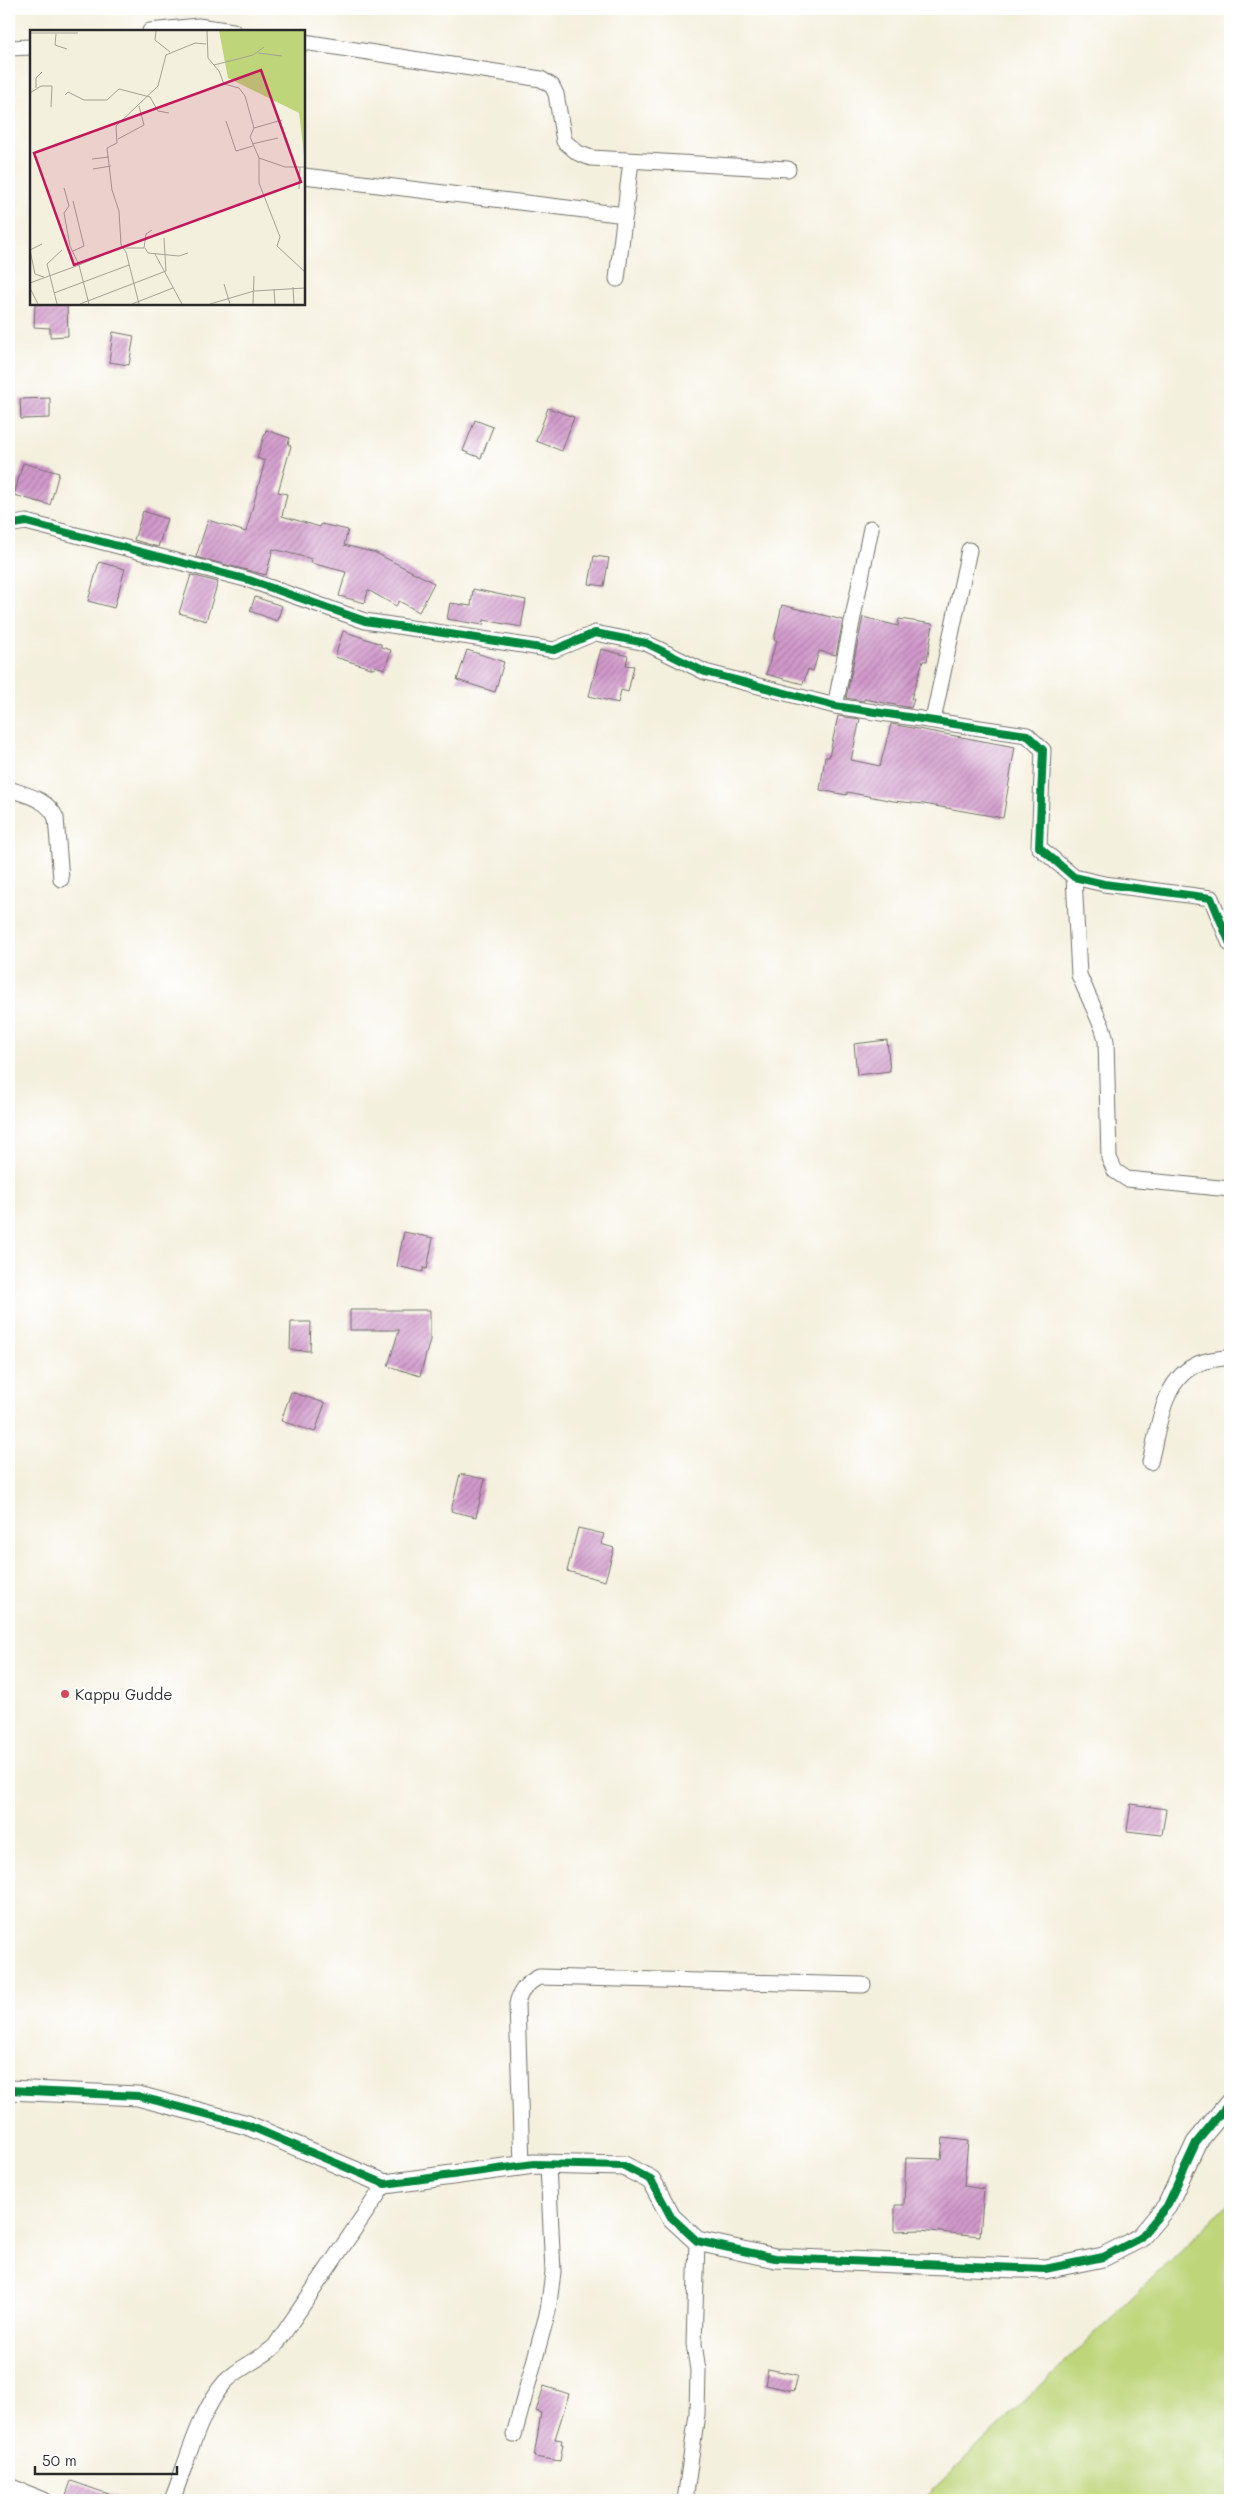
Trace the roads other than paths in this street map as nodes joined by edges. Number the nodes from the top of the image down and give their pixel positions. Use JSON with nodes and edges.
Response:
{"nodes":[{"id":1,"x":160,"y":30,"type":"edge"},
{"id":2,"x":226,"y":30,"type":"edge"},
{"id":3,"x":305,"y":42,"type":"edge"},
{"id":4,"x":30,"y":47,"type":"edge"},
{"id":5,"x":9,"y":48,"type":"edge"},
{"id":6,"x":631,"y":161,"type":"junction"},
{"id":7,"x":788,"y":169,"type":"dead end"},
{"id":8,"x":305,"y":176,"type":"edge"},
{"id":9,"x":624,"y":215,"type":"junction"},
{"id":10,"x":617,"y":279,"type":"dead end"},
{"id":11,"x":9,"y":525,"type":"edge"},
{"id":12,"x":872,"y":528,"type":"dead end"},
{"id":13,"x":968,"y":550,"type":"dead end"},
{"id":14,"x":835,"y":706,"type":"junction"},
{"id":15,"x":933,"y":720,"type":"junction"},
{"id":16,"x":9,"y":789,"type":"edge"},
{"id":17,"x":1074,"y":876,"type":"junction"},
{"id":18,"x":61,"y":879,"type":"dead end"},
{"id":19,"x":1230,"y":944,"type":"edge"},
{"id":20,"x":1230,"y":1188,"type":"edge"},
{"id":21,"x":1230,"y":1357,"type":"edge"},
{"id":22,"x":1150,"y":1462,"type":"dead end"},
{"id":23,"x":863,"y":1985,"type":"dead end"},
{"id":24,"x":9,"y":2090,"type":"edge"},
{"id":25,"x":1230,"y":2102,"type":"edge"},
{"id":26,"x":548,"y":2165,"type":"junction"},
{"id":27,"x":522,"y":2166,"type":"junction"},
{"id":28,"x":385,"y":2184,"type":"junction"},
{"id":29,"x":697,"y":2241,"type":"junction"},
{"id":30,"x":514,"y":2435,"type":"dead end"},
{"id":31,"x":9,"y":2486,"type":"edge"},
{"id":32,"x":44,"y":2500,"type":"edge"},
{"id":33,"x":172,"y":2500,"type":"edge"},
{"id":34,"x":685,"y":2500,"type":"edge"}],
"edges":[{"from":1,"to":2,"type":"street"},
{"from":3,"to":6,"type":"street"},
{"from":4,"to":5,"type":"street"},
{"from":6,"to":7,"type":"street"},
{"from":6,"to":9,"type":"street"},
{"from":8,"to":9,"type":"street"},
{"from":9,"to":10,"type":"street"},
{"from":11,"to":14,"type":"street"},
{"from":12,"to":14,"type":"street"},
{"from":13,"to":15,"type":"street"},
{"from":14,"to":15,"type":"street"},
{"from":15,"to":17,"type":"street"},
{"from":16,"to":18,"type":"street"},
{"from":17,"to":19,"type":"street"},
{"from":17,"to":20,"type":"street"},
{"from":21,"to":22,"type":"street"},
{"from":23,"to":27,"type":"street"},
{"from":24,"to":28,"type":"street"},
{"from":25,"to":29,"type":"street"},
{"from":26,"to":27,"type":"street"},
{"from":26,"to":29,"type":"street"},
{"from":26,"to":30,"type":"street"},
{"from":27,"to":28,"type":"street"},
{"from":28,"to":33,"type":"street"},
{"from":29,"to":34,"type":"street"},
{"from":31,"to":32,"type":"street"}]}
